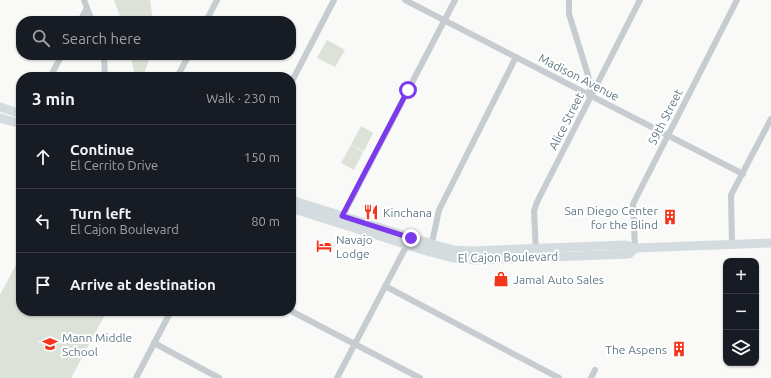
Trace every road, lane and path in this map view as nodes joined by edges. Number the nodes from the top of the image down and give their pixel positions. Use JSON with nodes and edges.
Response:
{"nodes":[{"id":1,"x":84,"y":0,"type":"edge"},
{"id":2,"x":217,"y":0,"type":"edge"},
{"id":3,"x":334,"y":0,"type":"edge"},
{"id":4,"x":405,"y":0,"type":"edge"},
{"id":5,"x":455,"y":0,"type":"edge"},
{"id":6,"x":569,"y":0,"type":"edge"},
{"id":7,"x":640,"y":0,"type":"edge"},
{"id":8,"x":737,"y":0,"type":"edge"},
{"id":9,"x":86,"y":8,"type":"junction"},
{"id":10,"x":82,"y":16,"type":"edge"},
{"id":11,"x":90,"y":16,"type":"edge"},
{"id":12,"x":209,"y":16,"type":"edge"},
{"id":13,"x":444,"y":21,"type":"junction"},
{"id":14,"x":516,"y":57,"type":"junction"},
{"id":15,"x":59,"y":60,"type":"edge"},
{"id":16,"x":104,"y":60,"type":"edge"},
{"id":17,"x":186,"y":60,"type":"edge"},
{"id":18,"x":53,"y":72,"type":"edge"},
{"id":19,"x":105,"y":72,"type":"edge"},
{"id":20,"x":180,"y":72,"type":"edge"},
{"id":21,"x":296,"y":73,"type":"edge"},
{"id":22,"x":591,"y":96,"type":"junction"},
{"id":23,"x":0,"y":107,"type":"edge"},
{"id":24,"x":16,"y":112,"type":"edge"},
{"id":25,"x":0,"y":118,"type":"edge"},
{"id":26,"x":771,"y":119,"type":"edge"},
{"id":27,"x":16,"y":123,"type":"edge"},
{"id":28,"x":668,"y":135,"type":"junction"},
{"id":29,"x":742,"y":174,"type":"junction"},
{"id":30,"x":296,"y":202,"type":"edge"},
{"id":31,"x":296,"y":209,"type":"edge"},
{"id":32,"x":340,"y":220,"type":"junction"},
{"id":33,"x":409,"y":241,"type":"junction"},
{"id":34,"x":771,"y":243,"type":"edge"},
{"id":35,"x":732,"y":245,"type":"junction"},
{"id":36,"x":431,"y":248,"type":"junction"},
{"id":37,"x":635,"y":248,"type":"junction"},
{"id":38,"x":536,"y":253,"type":"junction"},
{"id":39,"x":385,"y":286,"type":"junction"},
{"id":40,"x":296,"y":313,"type":"edge"},
{"id":41,"x":168,"y":316,"type":"edge"},
{"id":42,"x":154,"y":343,"type":"junction"},
{"id":43,"x":355,"y":344,"type":"junction"},
{"id":44,"x":595,"y":370,"type":"dead end"},
{"id":45,"x":136,"y":378,"type":"edge"},
{"id":46,"x":219,"y":378,"type":"edge"},
{"id":47,"x":337,"y":378,"type":"edge"},
{"id":48,"x":420,"y":378,"type":"edge"},
{"id":49,"x":559,"y":378,"type":"edge"},
{"id":50,"x":591,"y":378,"type":"edge"}],
"edges":[{"from":1,"to":9,"type":"street"},
{"from":2,"to":12,"type":"street"},
{"from":3,"to":21,"type":"street"},
{"from":4,"to":13,"type":"street","name":"Madison Avenue"},
{"from":5,"to":13,"type":"street"},
{"from":6,"to":22,"type":"street"},
{"from":7,"to":22,"type":"street","name":"Alice Street"},
{"from":8,"to":28,"type":"street","name":"59th Street"},
{"from":9,"to":10,"type":"street"},
{"from":9,"to":11,"type":"street"},
{"from":13,"to":14,"type":"street","name":"Madison Avenue"},
{"from":13,"to":32,"type":"street"},
{"from":14,"to":22,"type":"street","name":"Madison Avenue"},
{"from":14,"to":36,"type":"street"},
{"from":15,"to":18,"type":"street"},
{"from":16,"to":19,"type":"street"},
{"from":17,"to":20,"type":"street"},
{"from":22,"to":28,"type":"street","name":"Madison Avenue"},
{"from":22,"to":38,"type":"street","name":"Alice Street"},
{"from":23,"to":24,"type":"main road"},
{"from":25,"to":27,"type":"main road"},
{"from":26,"to":29,"type":"street"},
{"from":28,"to":29,"type":"street","name":"Madison Avenue"},
{"from":28,"to":37,"type":"street","name":"59th Street"},
{"from":29,"to":35,"type":"street"},
{"from":30,"to":32,"type":"main road","name":"El Cajon Boulevard"},
{"from":31,"to":32,"type":"main road","name":"El Cajon Boulevard"},
{"from":32,"to":33,"type":"main road","name":"El Cajon Boulevard"},
{"from":33,"to":36,"type":"main road","name":"El Cajon Boulevard"},
{"from":33,"to":39,"type":"street"},
{"from":34,"to":35,"type":"main road","name":"El Cajon Boulevard"},
{"from":35,"to":37,"type":"main road","name":"El Cajon Boulevard"},
{"from":36,"to":38,"type":"main road","name":"El Cajon Boulevard"},
{"from":37,"to":38,"type":"main road","name":"El Cajon Boulevard"},
{"from":39,"to":43,"type":"street"},
{"from":39,"to":49,"type":"street"},
{"from":40,"to":43,"type":"street"},
{"from":41,"to":42,"type":"street"},
{"from":42,"to":45,"type":"street"},
{"from":42,"to":46,"type":"street"},
{"from":43,"to":47,"type":"street"},
{"from":43,"to":48,"type":"street"},
{"from":44,"to":50,"type":"street"}]}
